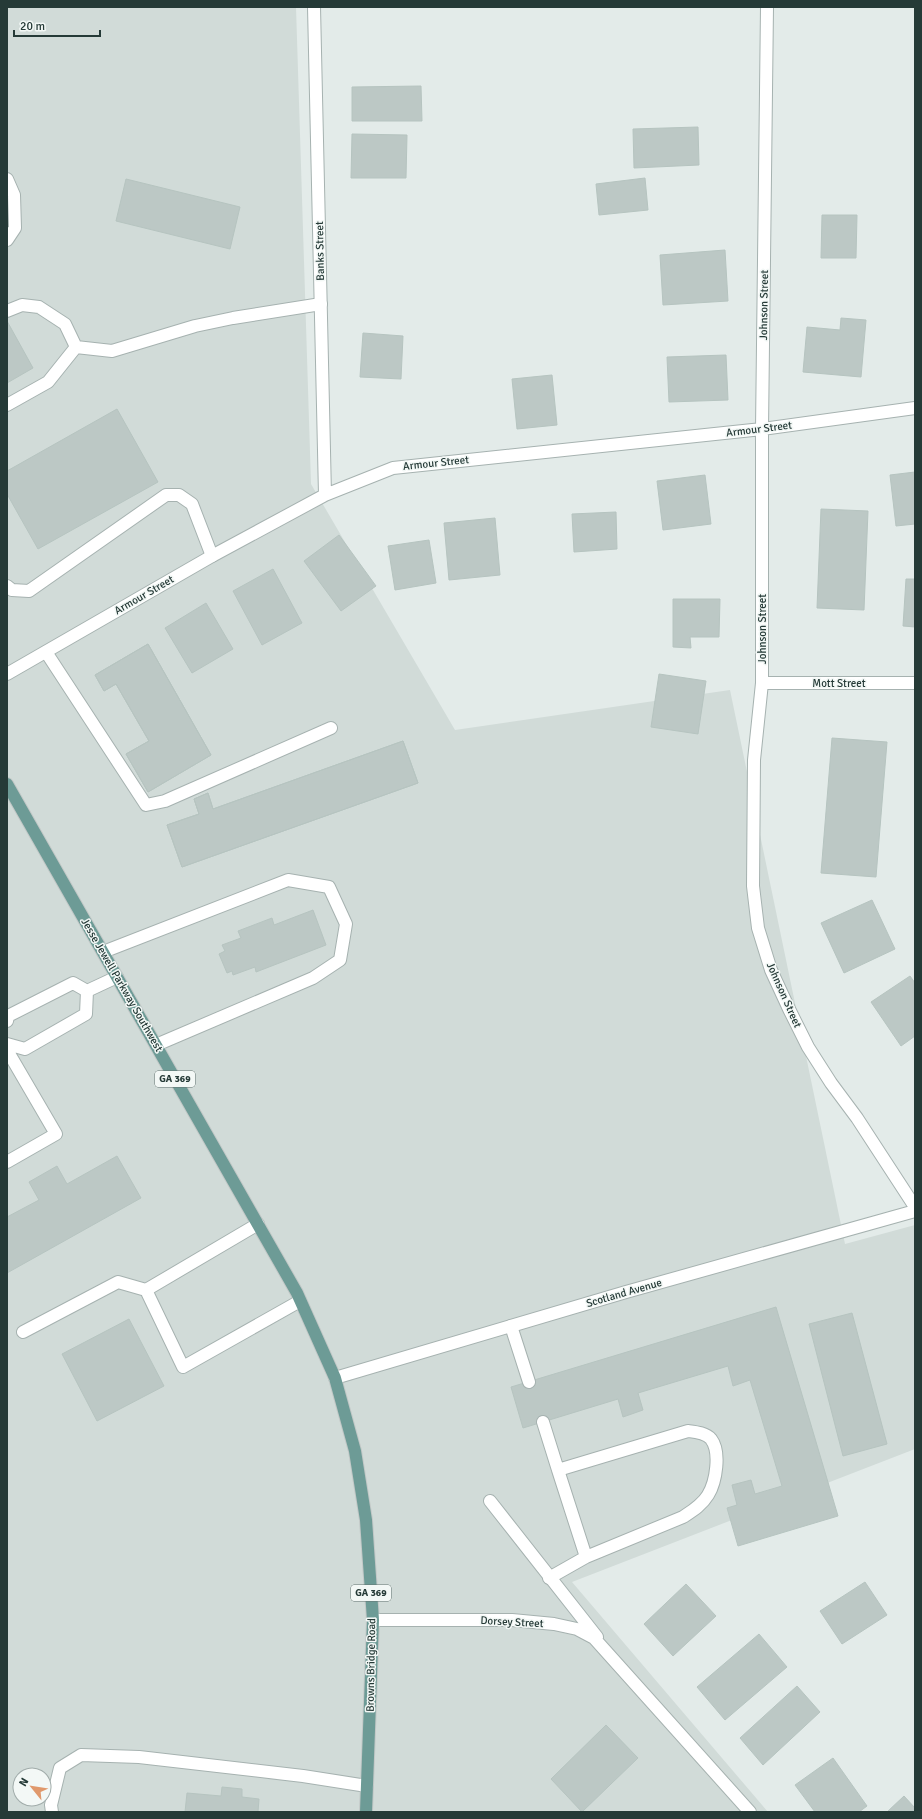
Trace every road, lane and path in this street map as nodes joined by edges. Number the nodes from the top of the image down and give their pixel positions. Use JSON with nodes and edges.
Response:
{"nodes":[{"id":1,"x":314,"y":7,"type":"edge"},
{"id":2,"x":767,"y":7,"type":"edge"},
{"id":3,"x":7,"y":179,"type":"edge"},
{"id":4,"x":7,"y":240,"type":"edge"},
{"id":5,"x":321,"y":304,"type":"junction"},
{"id":6,"x":7,"y":311,"type":"edge"},
{"id":7,"x":76,"y":346,"type":"junction"},
{"id":8,"x":7,"y":405,"type":"edge"},
{"id":9,"x":915,"y":408,"type":"edge"},
{"id":10,"x":762,"y":429,"type":"junction"},
{"id":11,"x":325,"y":495,"type":"junction"},
{"id":12,"x":212,"y":556,"type":"junction"},
{"id":13,"x":7,"y":586,"type":"edge"},
{"id":14,"x":46,"y":652,"type":"junction"},
{"id":15,"x":7,"y":674,"type":"edge"},
{"id":16,"x":762,"y":683,"type":"junction"},
{"id":17,"x":915,"y":683,"type":"edge"},
{"id":18,"x":331,"y":728,"type":"dead end"},
{"id":19,"x":7,"y":784,"type":"edge"},
{"id":20,"x":103,"y":952,"type":"junction"},
{"id":21,"x":117,"y":977,"type":"junction"},
{"id":22,"x":87,"y":991,"type":"junction"},
{"id":23,"x":7,"y":1021,"type":"edge"},
{"id":24,"x":7,"y":1044,"type":"edge"},
{"id":25,"x":156,"y":1045,"type":"junction"},
{"id":26,"x":7,"y":1050,"type":"edge"},
{"id":27,"x":7,"y":1162,"type":"edge"},
{"id":28,"x":915,"y":1207,"type":"edge"},
{"id":29,"x":915,"y":1211,"type":"edge"},
{"id":30,"x":258,"y":1224,"type":"junction"},
{"id":31,"x":146,"y":1290,"type":"junction"},
{"id":32,"x":300,"y":1300,"type":"junction"},
{"id":33,"x":511,"y":1326,"type":"junction"},
{"id":34,"x":23,"y":1332,"type":"dead end"},
{"id":35,"x":335,"y":1378,"type":"junction"},
{"id":36,"x":529,"y":1382,"type":"dead end"},
{"id":37,"x":542,"y":1422,"type":"dead end"},
{"id":38,"x":558,"y":1470,"type":"junction"},
{"id":39,"x":490,"y":1501,"type":"dead end"},
{"id":40,"x":586,"y":1557,"type":"junction"},
{"id":41,"x":549,"y":1578,"type":"junction"},
{"id":42,"x":373,"y":1620,"type":"junction"},
{"id":43,"x":630,"y":1678,"type":"junction"},
{"id":44,"x":367,"y":1786,"type":"junction"},
{"id":45,"x":52,"y":1812,"type":"edge"},
{"id":46,"x":366,"y":1812,"type":"edge"},
{"id":47,"x":750,"y":1812,"type":"edge"}],
"edges":[{"from":1,"to":5,"type":"street","name":"Banks Street"},
{"from":2,"to":10,"type":"street","name":"Johnson Street"},
{"from":3,"to":4,"type":"street"},
{"from":5,"to":7,"type":"street"},
{"from":5,"to":11,"type":"street","name":"Banks Street"},
{"from":6,"to":7,"type":"street"},
{"from":7,"to":8,"type":"street"},
{"from":9,"to":10,"type":"street","name":"Armour Street"},
{"from":10,"to":11,"type":"street","name":"Armour Street"},
{"from":10,"to":16,"type":"street","name":"Johnson Street"},
{"from":11,"to":12,"type":"street","name":"Armour Street"},
{"from":12,"to":13,"type":"street"},
{"from":12,"to":14,"type":"street","name":"Armour Street"},
{"from":14,"to":15,"type":"street","name":"Armour Street"},
{"from":14,"to":18,"type":"street"},
{"from":16,"to":17,"type":"street","name":"Mott Street"},
{"from":16,"to":28,"type":"street","name":"Johnson Street"},
{"from":19,"to":20,"type":"main road","name":"Jesse Jewell Parkway Southwest","number":"GA 369"},
{"from":20,"to":21,"type":"main road","name":"Jesse Jewell Parkway Southwest","number":"GA 369"},
{"from":20,"to":25,"type":"street"},
{"from":21,"to":22,"type":"street"},
{"from":21,"to":25,"type":"main road","name":"Jesse Jewell Parkway Southwest","number":"GA 369"},
{"from":22,"to":23,"type":"street"},
{"from":22,"to":24,"type":"street"},
{"from":25,"to":30,"type":"main road","name":"Jesse Jewell Parkway Southwest","number":"GA 369"},
{"from":26,"to":27,"type":"street"},
{"from":29,"to":33,"type":"street","name":"Scotland Avenue"},
{"from":30,"to":31,"type":"street"},
{"from":30,"to":32,"type":"main road","name":"Jesse Jewell Parkway Southwest","number":"GA 369"},
{"from":31,"to":32,"type":"street"},
{"from":31,"to":34,"type":"street"},
{"from":32,"to":35,"type":"main road","name":"Jesse Jewell Parkway Southwest","number":"GA 369"},
{"from":33,"to":35,"type":"street","name":"Scotland Avenue"},
{"from":33,"to":36,"type":"street"},
{"from":35,"to":42,"type":"main road","name":"Browns Bridge Road","number":"GA 369"},
{"from":37,"to":38,"type":"street"},
{"from":38,"to":40,"type":"street"},
{"from":38,"to":40,"type":"street"},
{"from":39,"to":41,"type":"street","name":"Dorsey Street"},
{"from":40,"to":41,"type":"street"},
{"from":41,"to":43,"type":"street","name":"Dorsey Street"},
{"from":42,"to":43,"type":"street","name":"Dorsey Street"},
{"from":42,"to":44,"type":"main road","name":"Browns Bridge Road","number":"GA 369"},
{"from":43,"to":47,"type":"street","name":"Dorsey Street"},
{"from":44,"to":45,"type":"street"},
{"from":44,"to":46,"type":"main road","name":"Browns Bridge Road","number":"GA 369"}]}
